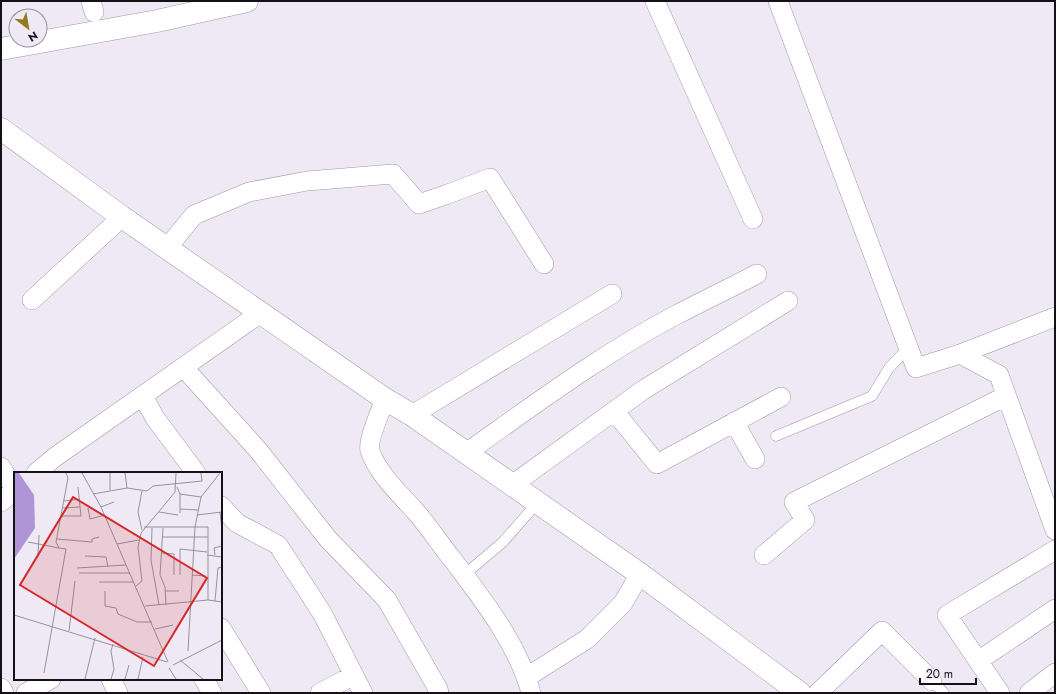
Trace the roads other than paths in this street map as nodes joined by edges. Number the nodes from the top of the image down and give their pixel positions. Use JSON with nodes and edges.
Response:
{"nodes":[{"id":1,"x":247,"y":1,"type":"edge"},
{"id":2,"x":655,"y":1,"type":"edge"},
{"id":3,"x":778,"y":1,"type":"edge"},
{"id":4,"x":2,"y":48,"type":"edge"},
{"id":5,"x":1,"y":129,"type":"edge"},
{"id":6,"x":122,"y":216,"type":"junction"},
{"id":7,"x":753,"y":219,"type":"dead end"},
{"id":8,"x":167,"y":248,"type":"junction"},
{"id":9,"x":544,"y":264,"type":"dead end"},
{"id":10,"x":757,"y":274,"type":"dead end"},
{"id":11,"x":612,"y":294,"type":"dead end"},
{"id":12,"x":32,"y":300,"type":"dead end"},
{"id":13,"x":788,"y":301,"type":"dead end"},
{"id":14,"x":262,"y":312,"type":"junction"},
{"id":15,"x":1055,"y":318,"type":"edge"},
{"id":16,"x":908,"y":348,"type":"junction"},
{"id":17,"x":960,"y":354,"type":"junction"},
{"id":18,"x":184,"y":368,"type":"junction"},
{"id":19,"x":143,"y":396,"type":"junction"},
{"id":20,"x":1006,"y":396,"type":"junction"},
{"id":21,"x":781,"y":397,"type":"dead end"},
{"id":22,"x":384,"y":399,"type":"junction"},
{"id":23,"x":614,"y":411,"type":"junction"},
{"id":24,"x":412,"y":415,"type":"junction"},
{"id":25,"x":734,"y":422,"type":"junction"},
{"id":26,"x":776,"y":436,"type":"dead end"},
{"id":27,"x":466,"y":453,"type":"junction"},
{"id":28,"x":755,"y":459,"type":"dead end"},
{"id":29,"x":1,"y":467,"type":"edge"},
{"id":30,"x":37,"y":472,"type":"edge"},
{"id":31,"x":194,"y":472,"type":"edge"},
{"id":32,"x":512,"y":485,"type":"junction"},
{"id":33,"x":14,"y":488,"type":"edge"},
{"id":34,"x":14,"y":491,"type":"edge"},
{"id":35,"x":1,"y":502,"type":"edge"},
{"id":36,"x":537,"y":503,"type":"junction"},
{"id":37,"x":222,"y":507,"type":"edge"},
{"id":38,"x":1055,"y":530,"type":"edge"},
{"id":39,"x":1055,"y":550,"type":"edge"},
{"id":40,"x":764,"y":554,"type":"dead end"},
{"id":41,"x":640,"y":574,"type":"junction"},
{"id":42,"x":464,"y":575,"type":"junction"},
{"id":43,"x":1055,"y":609,"type":"edge"},
{"id":44,"x":222,"y":630,"type":"edge"},
{"id":45,"x":978,"y":662,"type":"junction"},
{"id":46,"x":1055,"y":673,"type":"edge"},
{"id":47,"x":354,"y":675,"type":"junction"},
{"id":48,"x":49,"y":680,"type":"edge"},
{"id":49,"x":112,"y":680,"type":"edge"},
{"id":50,"x":205,"y":680,"type":"edge"},
{"id":51,"x":529,"y":685,"type":"edge"},
{"id":52,"x":938,"y":687,"type":"edge"},
{"id":53,"x":1,"y":688,"type":"edge"},
{"id":54,"x":4,"y":693,"type":"edge"},
{"id":55,"x":26,"y":693,"type":"edge"},
{"id":56,"x":118,"y":693,"type":"edge"},
{"id":57,"x":212,"y":693,"type":"edge"},
{"id":58,"x":261,"y":693,"type":"edge"},
{"id":59,"x":320,"y":693,"type":"edge"},
{"id":60,"x":363,"y":693,"type":"edge"},
{"id":61,"x":439,"y":693,"type":"edge"},
{"id":62,"x":800,"y":693,"type":"edge"},
{"id":63,"x":818,"y":693,"type":"edge"},
{"id":64,"x":1000,"y":693,"type":"edge"},
{"id":65,"x":1029,"y":693,"type":"edge"}],
"edges":[{"from":1,"to":4,"type":"main road"},
{"from":2,"to":7,"type":"street"},
{"from":3,"to":16,"type":"street"},
{"from":5,"to":6,"type":"main road"},
{"from":6,"to":8,"type":"main road"},
{"from":6,"to":12,"type":"street"},
{"from":8,"to":9,"type":"street"},
{"from":8,"to":14,"type":"main road"},
{"from":10,"to":27,"type":"street"},
{"from":11,"to":24,"type":"street"},
{"from":13,"to":23,"type":"street"},
{"from":14,"to":18,"type":"street"},
{"from":14,"to":22,"type":"main road"},
{"from":15,"to":17,"type":"street"},
{"from":16,"to":17,"type":"street"},
{"from":16,"to":26,"type":"lane"},
{"from":17,"to":20,"type":"street"},
{"from":18,"to":19,"type":"street"},
{"from":18,"to":61,"type":"street"},
{"from":19,"to":30,"type":"street"},
{"from":19,"to":31,"type":"street"},
{"from":20,"to":38,"type":"street"},
{"from":20,"to":40,"type":"street"},
{"from":21,"to":25,"type":"street"},
{"from":22,"to":24,"type":"main road"},
{"from":22,"to":42,"type":"street"},
{"from":23,"to":25,"type":"street"},
{"from":23,"to":32,"type":"street"},
{"from":24,"to":27,"type":"main road"},
{"from":25,"to":28,"type":"street"},
{"from":27,"to":32,"type":"main road"},
{"from":29,"to":33,"type":"street"},
{"from":32,"to":36,"type":"main road"},
{"from":34,"to":35,"type":"street"},
{"from":36,"to":41,"type":"main road"},
{"from":36,"to":42,"type":"lane"},
{"from":37,"to":47,"type":"street"},
{"from":39,"to":45,"type":"street"},
{"from":41,"to":51,"type":"street"},
{"from":41,"to":62,"type":"main road"},
{"from":42,"to":51,"type":"street"},
{"from":43,"to":45,"type":"street"},
{"from":44,"to":58,"type":"street"},
{"from":45,"to":64,"type":"street"},
{"from":46,"to":65,"type":"street"},
{"from":47,"to":59,"type":"street"},
{"from":47,"to":60,"type":"street"},
{"from":48,"to":55,"type":"street"},
{"from":49,"to":56,"type":"street"},
{"from":50,"to":57,"type":"street"},
{"from":52,"to":63,"type":"street"},
{"from":53,"to":54,"type":"street"}]}
